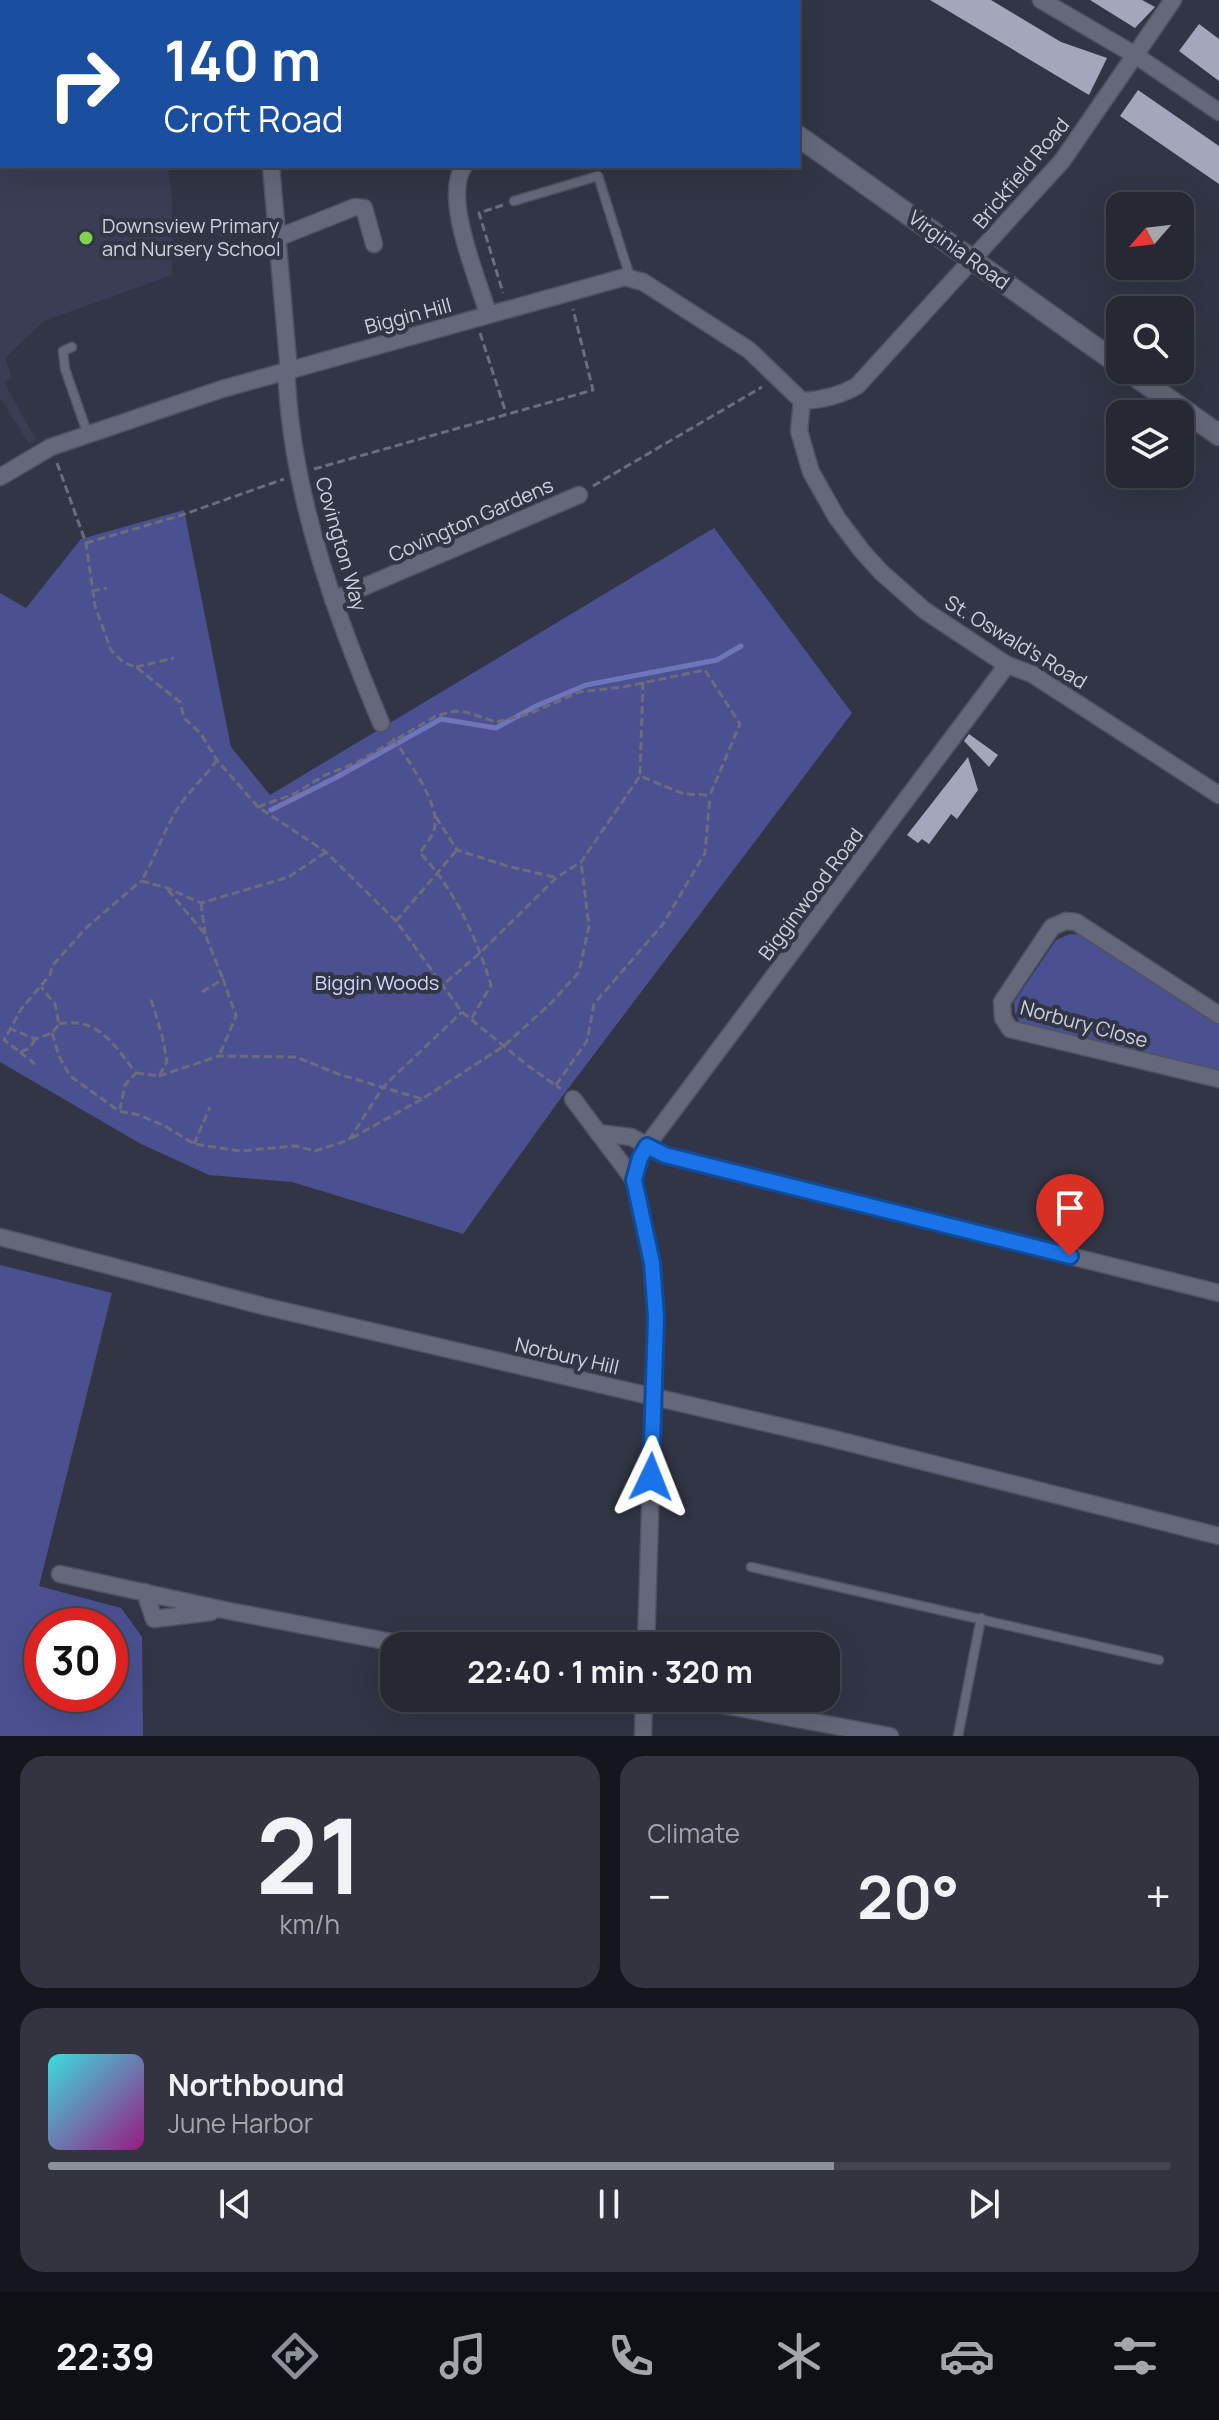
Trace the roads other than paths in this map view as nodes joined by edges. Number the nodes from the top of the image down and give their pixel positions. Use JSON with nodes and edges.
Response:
{"nodes":[{"id":1,"x":1041,"y":0,"type":"edge"},
{"id":2,"x":1173,"y":0,"type":"edge"},
{"id":3,"x":1135,"y":55,"type":"junction"},
{"id":4,"x":1219,"y":112,"type":"edge"},
{"id":5,"x":800,"y":137,"type":"edge"},
{"id":6,"x":271,"y":168,"type":"edge"},
{"id":7,"x":463,"y":168,"type":"edge"},
{"id":8,"x":514,"y":201,"type":"road end"},
{"id":9,"x":277,"y":238,"type":"junction"},
{"id":10,"x":374,"y":244,"type":"dead end"},
{"id":11,"x":973,"y":261,"type":"junction"},
{"id":12,"x":630,"y":277,"type":"junction"},
{"id":13,"x":482,"y":316,"type":"junction"},
{"id":14,"x":72,"y":347,"type":"dead end"},
{"id":15,"x":1106,"y":355,"type":"edge"},
{"id":16,"x":288,"y":370,"type":"junction"},
{"id":17,"x":1147,"y":384,"type":"edge"},
{"id":18,"x":802,"y":401,"type":"junction"},
{"id":19,"x":88,"y":435,"type":"junction"},
{"id":20,"x":1219,"y":435,"type":"edge"},
{"id":21,"x":2,"y":472,"type":"edge"},
{"id":22,"x":579,"y":495,"type":"road end"},
{"id":23,"x":333,"y":600,"type":"junction"},
{"id":24,"x":1007,"y":665,"type":"junction"},
{"id":25,"x":381,"y":723,"type":"road end"},
{"id":26,"x":1219,"y":795,"type":"edge"},
{"id":27,"x":1219,"y":1015,"type":"edge"},
{"id":28,"x":1219,"y":1079,"type":"edge"},
{"id":29,"x":570,"y":1096,"type":"road end"},
{"id":30,"x":598,"y":1133,"type":"junction"},
{"id":31,"x":647,"y":1146,"type":"junction"},
{"id":32,"x":634,"y":1180,"type":"junction"},
{"id":33,"x":0,"y":1237,"type":"edge"},
{"id":34,"x":1219,"y":1293,"type":"edge"},
{"id":35,"x":653,"y":1397,"type":"junction"},
{"id":36,"x":1219,"y":1536,"type":"edge"},
{"id":37,"x":751,"y":1567,"type":"dead end"},
{"id":38,"x":60,"y":1574,"type":"dead end"},
{"id":39,"x":145,"y":1592,"type":"junction"},
{"id":40,"x":224,"y":1610,"type":"junction"},
{"id":41,"x":981,"y":1618,"type":"junction"},
{"id":42,"x":646,"y":1632,"type":"edge"},
{"id":43,"x":380,"y":1640,"type":"edge"},
{"id":44,"x":1159,"y":1660,"type":"dead end"},
{"id":45,"x":644,"y":1712,"type":"edge"},
{"id":46,"x":761,"y":1712,"type":"edge"},
{"id":47,"x":643,"y":1736,"type":"edge"},
{"id":48,"x":890,"y":1736,"type":"edge"},
{"id":49,"x":958,"y":1736,"type":"edge"}],
"edges":[{"from":1,"to":3,"type":"street"},
{"from":2,"to":3,"type":"street","name":"Brickfield Road"},
{"from":3,"to":4,"type":"street"},
{"from":3,"to":11,"type":"street","name":"Brickfield Road"},
{"from":5,"to":11,"type":"street","name":"Virginia Road"},
{"from":6,"to":9,"type":"street","name":"Covington Way"},
{"from":7,"to":13,"type":"street"},
{"from":8,"to":12,"type":"lane"},
{"from":9,"to":10,"type":"street"},
{"from":9,"to":16,"type":"street","name":"Covington Way"},
{"from":11,"to":15,"type":"street","name":"Virginia Road"},
{"from":11,"to":18,"type":"street","name":"Brickfield Road"},
{"from":12,"to":13,"type":"street","name":"Biggin Hill"},
{"from":12,"to":18,"type":"street"},
{"from":13,"to":16,"type":"street","name":"Biggin Hill"},
{"from":14,"to":19,"type":"lane"},
{"from":16,"to":19,"type":"street","name":"Biggin Hill"},
{"from":16,"to":23,"type":"street","name":"Covington Way"},
{"from":17,"to":20,"type":"street"},
{"from":18,"to":24,"type":"street","name":"St. Oswald's Road"},
{"from":19,"to":21,"type":"street","name":"Biggin Hill"},
{"from":22,"to":23,"type":"street","name":"Covington Gardens"},
{"from":23,"to":25,"type":"street","name":"Covington Way"},
{"from":24,"to":26,"type":"street","name":"St. Oswald's Road"},
{"from":24,"to":31,"type":"street","name":"Bigginwood Road"},
{"from":27,"to":28,"type":"street","name":"Norbury Close"},
{"from":29,"to":30,"type":"street"},
{"from":30,"to":31,"type":"street"},
{"from":30,"to":32,"type":"street"},
{"from":31,"to":32,"type":"street","name":"Bigginwood Road"},
{"from":31,"to":34,"type":"street"},
{"from":32,"to":35,"type":"street"},
{"from":33,"to":35,"type":"street","name":"Norbury Hill"},
{"from":35,"to":36,"type":"street","name":"Norbury Hill"},
{"from":35,"to":42,"type":"street"},
{"from":37,"to":41,"type":"lane"},
{"from":38,"to":39,"type":"street"},
{"from":39,"to":40,"type":"street"},
{"from":39,"to":40,"type":"street"},
{"from":40,"to":43,"type":"street"},
{"from":41,"to":44,"type":"lane"},
{"from":41,"to":49,"type":"lane"},
{"from":45,"to":47,"type":"street"},
{"from":46,"to":48,"type":"street"}]}
